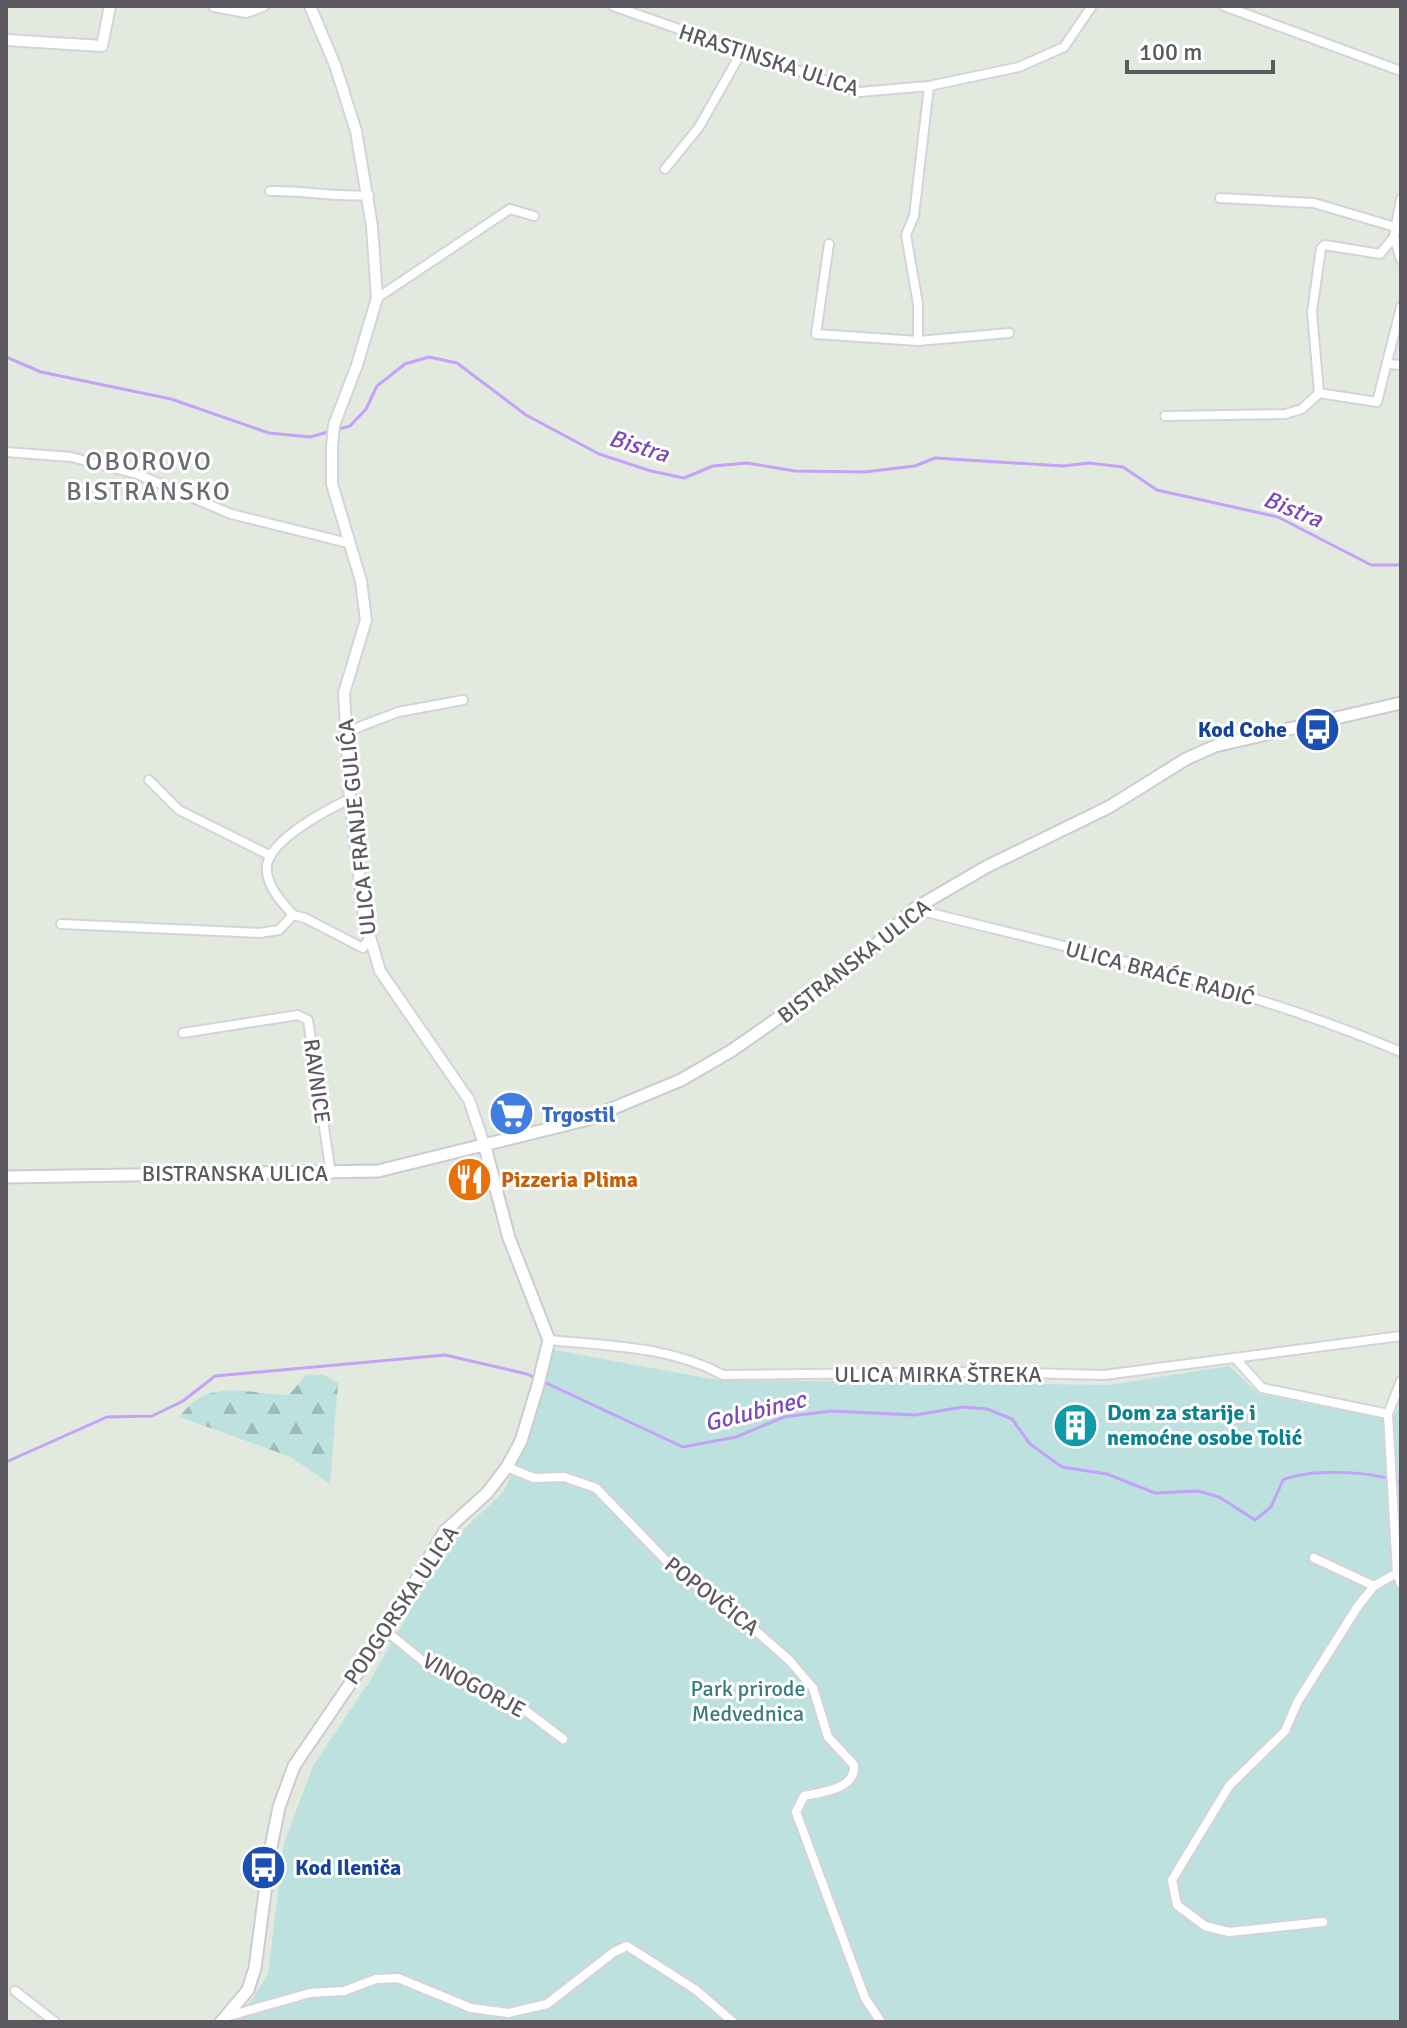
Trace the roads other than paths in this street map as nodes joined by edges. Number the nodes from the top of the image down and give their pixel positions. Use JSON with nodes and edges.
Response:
{"nodes":[{"id":1,"x":110,"y":6,"type":"edge"},
{"id":2,"x":214,"y":6,"type":"edge"},
{"id":3,"x":263,"y":6,"type":"edge"},
{"id":4,"x":310,"y":6,"type":"edge"},
{"id":5,"x":613,"y":6,"type":"edge"},
{"id":6,"x":1092,"y":6,"type":"edge"},
{"id":7,"x":1224,"y":6,"type":"edge"},
{"id":8,"x":6,"y":40,"type":"edge"},
{"id":9,"x":741,"y":53,"type":"junction"},
{"id":10,"x":1401,"y":71,"type":"edge"},
{"id":11,"x":929,"y":86,"type":"junction"},
{"id":12,"x":665,"y":169,"type":"dead end"},
{"id":13,"x":270,"y":191,"type":"dead end"},
{"id":14,"x":369,"y":195,"type":"junction"},
{"id":15,"x":1220,"y":198,"type":"dead end"},
{"id":16,"x":1401,"y":199,"type":"edge"},
{"id":17,"x":534,"y":216,"type":"dead end"},
{"id":18,"x":1394,"y":232,"type":"junction"},
{"id":19,"x":829,"y":244,"type":"dead end"},
{"id":20,"x":1401,"y":260,"type":"edge"},
{"id":21,"x":377,"y":298,"type":"junction"},
{"id":22,"x":1401,"y":307,"type":"edge"},
{"id":23,"x":1009,"y":333,"type":"dead end"},
{"id":24,"x":918,"y":341,"type":"junction"},
{"id":25,"x":1388,"y":364,"type":"junction"},
{"id":26,"x":1401,"y":365,"type":"edge"},
{"id":27,"x":1319,"y":393,"type":"junction"},
{"id":28,"x":1165,"y":416,"type":"dead end"},
{"id":29,"x":6,"y":452,"type":"edge"},
{"id":30,"x":348,"y":543,"type":"junction"},
{"id":31,"x":463,"y":700,"type":"dead end"},
{"id":32,"x":1401,"y":703,"type":"edge"},
{"id":33,"x":346,"y":732,"type":"junction"},
{"id":34,"x":149,"y":780,"type":"dead end"},
{"id":35,"x":350,"y":799,"type":"junction"},
{"id":36,"x":271,"y":856,"type":"junction"},
{"id":37,"x":914,"y":909,"type":"junction"},
{"id":38,"x":293,"y":915,"type":"junction"},
{"id":39,"x":61,"y":924,"type":"dead end"},
{"id":40,"x":368,"y":940,"type":"junction"},
{"id":41,"x":183,"y":1033,"type":"dead end"},
{"id":42,"x":1401,"y":1052,"type":"edge"},
{"id":43,"x":485,"y":1147,"type":"junction"},
{"id":44,"x":331,"y":1174,"type":"junction"},
{"id":45,"x":6,"y":1177,"type":"edge"},
{"id":46,"x":1401,"y":1336,"type":"edge"},
{"id":47,"x":549,"y":1340,"type":"junction"},
{"id":48,"x":1235,"y":1358,"type":"junction"},
{"id":49,"x":1401,"y":1381,"type":"edge"},
{"id":50,"x":1388,"y":1414,"type":"junction"},
{"id":51,"x":507,"y":1467,"type":"junction"},
{"id":52,"x":1314,"y":1558,"type":"dead end"},
{"id":53,"x":1397,"y":1573,"type":"junction"},
{"id":54,"x":1401,"y":1584,"type":"edge"},
{"id":55,"x":1374,"y":1586,"type":"junction"},
{"id":56,"x":386,"y":1631,"type":"junction"},
{"id":57,"x":563,"y":1739,"type":"dead end"},
{"id":58,"x":1323,"y":1922,"type":"dead end"},
{"id":59,"x":15,"y":1991,"type":"dead end"},
{"id":60,"x":225,"y":2019,"type":"edge"},
{"id":61,"x":55,"y":2022,"type":"edge"},
{"id":62,"x":733,"y":2022,"type":"edge"},
{"id":63,"x":881,"y":2022,"type":"edge"}],
"edges":[{"from":1,"to":8,"type":"street"},
{"from":2,"to":3,"type":"street"},
{"from":4,"to":14,"type":"street","name":"ULICA FRANJE GULIĆA"},
{"from":5,"to":9,"type":"street","name":"HRASTINSKA ULICA"},
{"from":6,"to":11,"type":"street","name":"HRASTINSKA ULICA"},
{"from":7,"to":10,"type":"street"},
{"from":9,"to":11,"type":"street","name":"HRASTINSKA ULICA"},
{"from":9,"to":12,"type":"street"},
{"from":11,"to":24,"type":"street"},
{"from":13,"to":14,"type":"street"},
{"from":14,"to":21,"type":"street","name":"ULICA FRANJE GULIĆA"},
{"from":15,"to":18,"type":"street"},
{"from":16,"to":18,"type":"street"},
{"from":17,"to":21,"type":"street"},
{"from":18,"to":20,"type":"street"},
{"from":18,"to":27,"type":"street"},
{"from":19,"to":24,"type":"street"},
{"from":21,"to":30,"type":"street","name":"ULICA FRANJE GULIĆA"},
{"from":22,"to":25,"type":"street"},
{"from":23,"to":24,"type":"street"},
{"from":25,"to":26,"type":"street"},
{"from":25,"to":27,"type":"street"},
{"from":27,"to":28,"type":"street"},
{"from":29,"to":30,"type":"street"},
{"from":30,"to":33,"type":"street","name":"ULICA FRANJE GULIĆA"},
{"from":31,"to":33,"type":"street"},
{"from":32,"to":37,"type":"main road","name":"BISTRANSKA ULICA"},
{"from":33,"to":35,"type":"street","name":"ULICA FRANJE GULIĆA"},
{"from":34,"to":36,"type":"street"},
{"from":35,"to":36,"type":"street"},
{"from":35,"to":40,"type":"street","name":"ULICA FRANJE GULIĆA"},
{"from":36,"to":38,"type":"street"},
{"from":37,"to":42,"type":"street","name":"ULICA BRAĆE RADIĆ"},
{"from":37,"to":43,"type":"main road","name":"BISTRANSKA ULICA"},
{"from":38,"to":39,"type":"street"},
{"from":38,"to":40,"type":"street"},
{"from":40,"to":43,"type":"street","name":"ULICA FRANJE GULIĆA"},
{"from":41,"to":44,"type":"street","name":"RAVNICE"},
{"from":43,"to":44,"type":"main road","name":"BISTRANSKA ULICA"},
{"from":43,"to":47,"type":"main road"},
{"from":44,"to":45,"type":"main road","name":"BISTRANSKA ULICA"},
{"from":46,"to":48,"type":"street","name":"ULICA MIRKA ŠTREKA"},
{"from":47,"to":48,"type":"street","name":"ULICA MIRKA ŠTREKA"},
{"from":47,"to":51,"type":"main road","name":"PODGORSKA ULICA"},
{"from":48,"to":50,"type":"street"},
{"from":49,"to":50,"type":"street"},
{"from":50,"to":53,"type":"street"},
{"from":51,"to":56,"type":"main road","name":"PODGORSKA ULICA"},
{"from":51,"to":63,"type":"street","name":"POPOVČICA"},
{"from":52,"to":55,"type":"street"},
{"from":53,"to":54,"type":"street"},
{"from":53,"to":55,"type":"street"},
{"from":55,"to":58,"type":"street"},
{"from":56,"to":57,"type":"street","name":"VINOGORJE"},
{"from":56,"to":60,"type":"main road","name":"PODGORSKA ULICA"},
{"from":59,"to":61,"type":"street"},
{"from":60,"to":62,"type":"street"}]}
